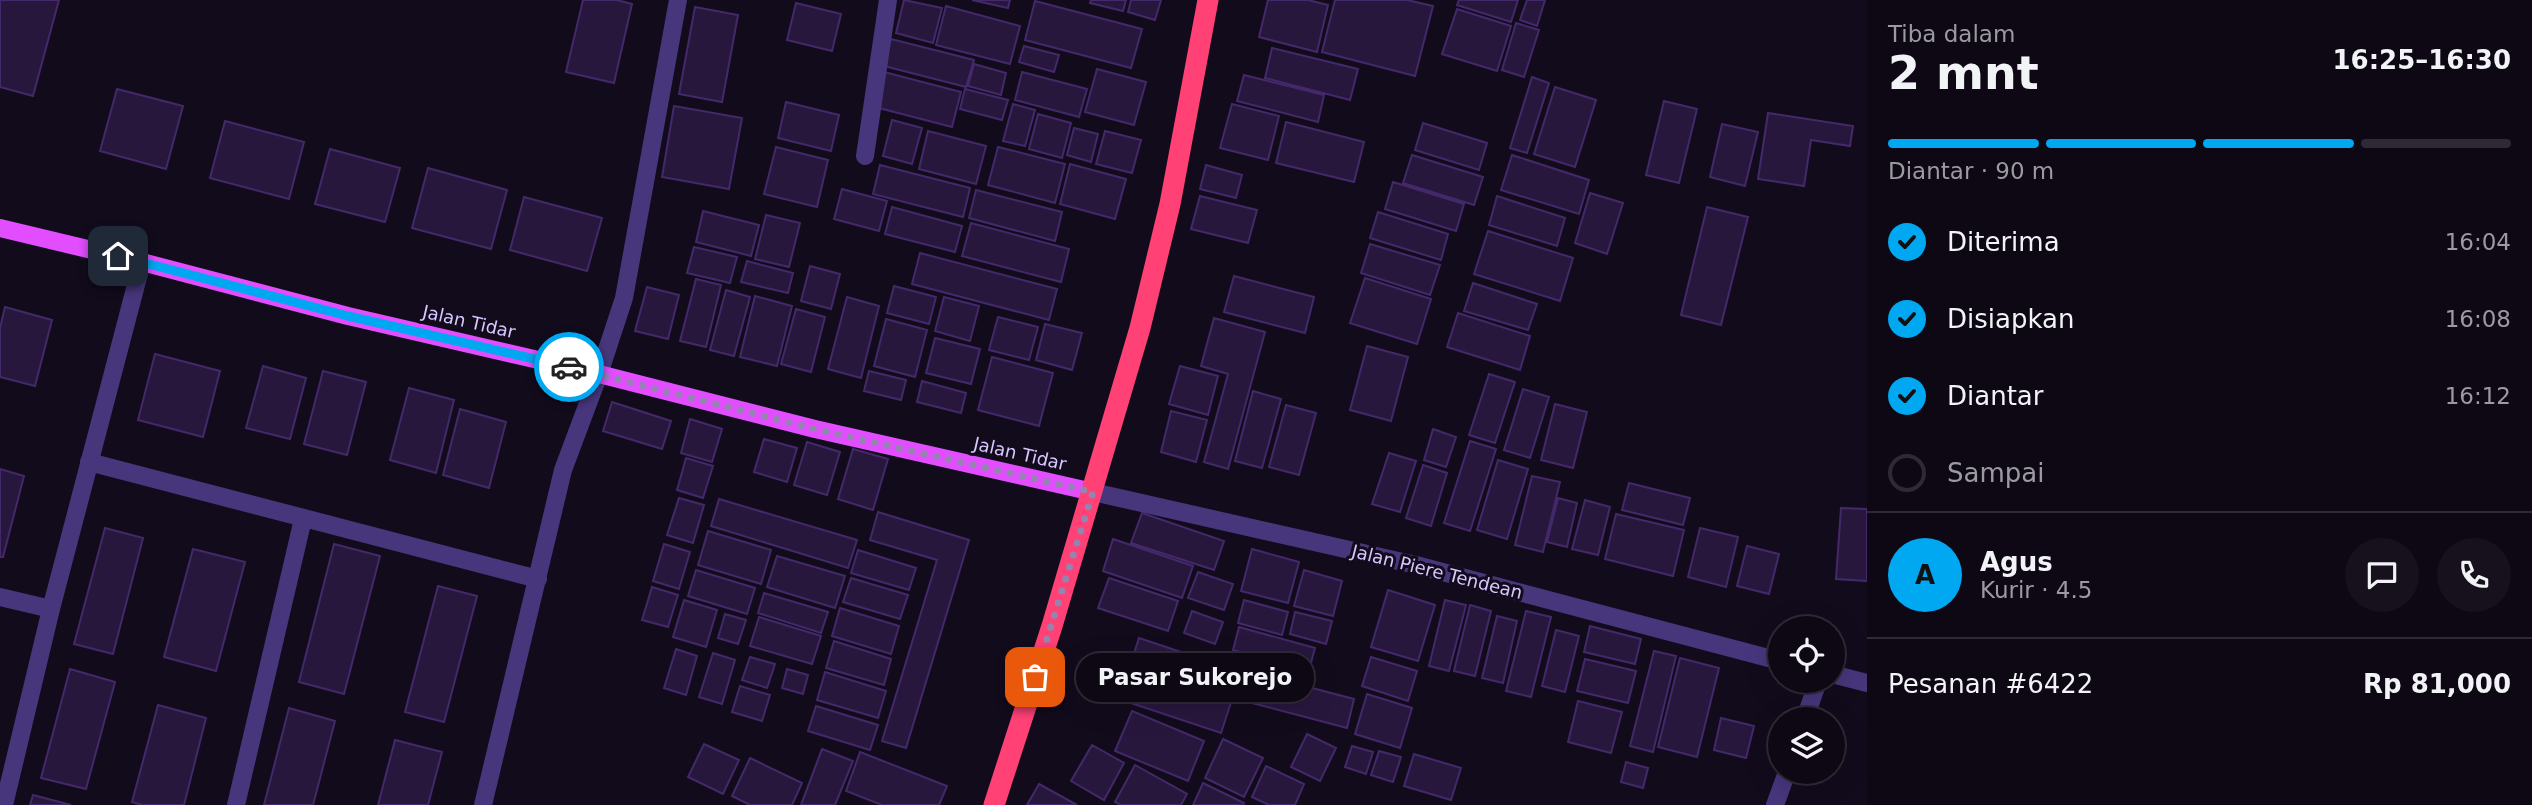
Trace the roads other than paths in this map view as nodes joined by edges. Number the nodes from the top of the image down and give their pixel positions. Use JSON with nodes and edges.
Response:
{"nodes":[{"id":1,"x":678,"y":0,"type":"edge"},
{"id":2,"x":888,"y":0,"type":"edge"},
{"id":3,"x":1208,"y":0,"type":"edge"},
{"id":4,"x":865,"y":156,"type":"dead end"},
{"id":5,"x":0,"y":228,"type":"edge"},
{"id":6,"x":142,"y":262,"type":"junction"},
{"id":7,"x":599,"y":373,"type":"junction"},
{"id":8,"x":89,"y":462,"type":"junction"},
{"id":9,"x":1093,"y":492,"type":"junction"},
{"id":10,"x":303,"y":519,"type":"junction"},
{"id":11,"x":538,"y":579,"type":"junction"},
{"id":12,"x":0,"y":597,"type":"edge"},
{"id":13,"x":51,"y":609,"type":"junction"},
{"id":14,"x":1768,"y":658,"type":"edge"},
{"id":15,"x":1845,"y":677,"type":"edge"},
{"id":16,"x":1867,"y":682,"type":"edge"},
{"id":17,"x":1783,"y":784,"type":"edge"},
{"id":18,"x":4,"y":805,"type":"edge"},
{"id":19,"x":236,"y":805,"type":"edge"},
{"id":20,"x":483,"y":805,"type":"edge"},
{"id":21,"x":994,"y":805,"type":"edge"},
{"id":22,"x":1775,"y":805,"type":"edge"}],
"edges":[{"from":1,"to":7,"type":"street"},
{"from":2,"to":4,"type":"street"},
{"from":3,"to":9,"type":"highway"},
{"from":5,"to":6,"type":"main road","name":"Jalan Tidar"},
{"from":6,"to":7,"type":"main road","name":"Jalan Tidar"},
{"from":6,"to":8,"type":"street"},
{"from":7,"to":9,"type":"main road","name":"Jalan Tidar"},
{"from":7,"to":11,"type":"street"},
{"from":8,"to":10,"type":"street"},
{"from":8,"to":13,"type":"street"},
{"from":9,"to":14,"type":"street","name":"Jalan Piere Tendean"},
{"from":9,"to":21,"type":"highway"},
{"from":10,"to":11,"type":"street"},
{"from":10,"to":19,"type":"street"},
{"from":11,"to":20,"type":"street"},
{"from":12,"to":13,"type":"street"},
{"from":13,"to":18,"type":"street"},
{"from":15,"to":16,"type":"street"},
{"from":17,"to":22,"type":"street"}]}
